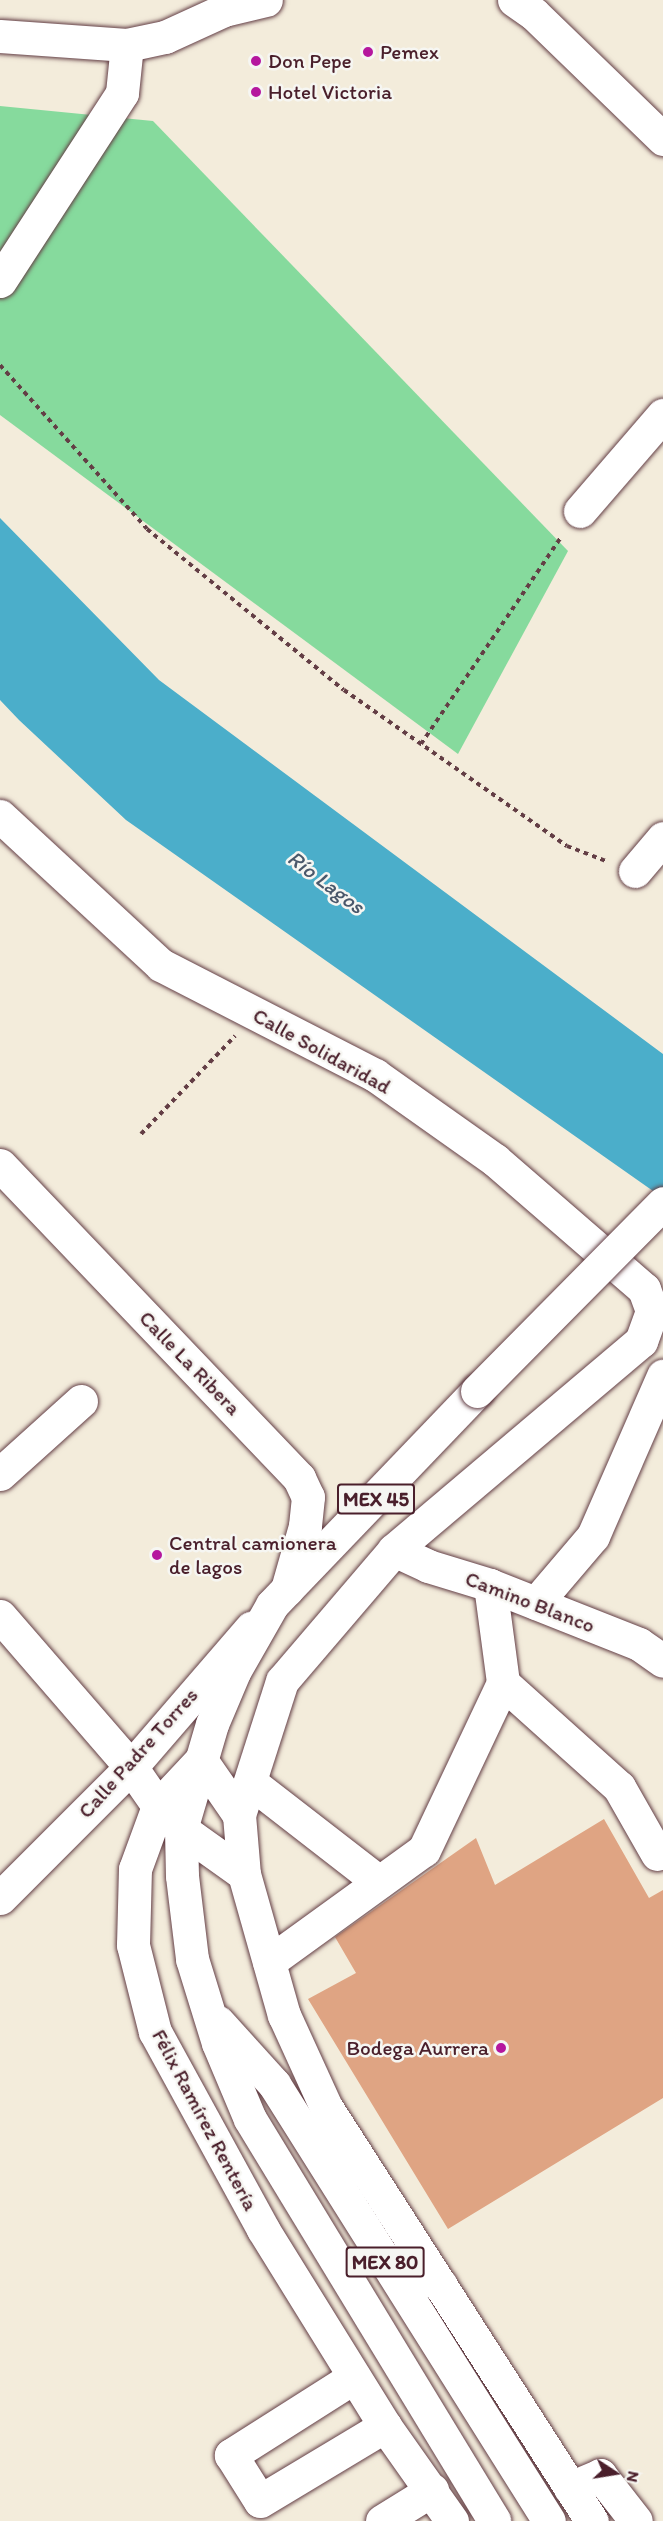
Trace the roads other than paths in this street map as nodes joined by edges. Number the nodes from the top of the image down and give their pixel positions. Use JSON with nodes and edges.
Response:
{"nodes":[{"id":1,"x":266,"y":0,"type":"edge"},
{"id":2,"x":514,"y":0,"type":"edge"},
{"id":3,"x":0,"y":36,"type":"edge"},
{"id":4,"x":127,"y":45,"type":"junction"},
{"id":5,"x":663,"y":139,"type":"edge"},
{"id":6,"x":0,"y":281,"type":"edge"},
{"id":7,"x":663,"y":415,"type":"edge"},
{"id":8,"x":580,"y":511,"type":"road end"},
{"id":9,"x":0,"y":816,"type":"edge"},
{"id":10,"x":663,"y":838,"type":"edge"},
{"id":11,"x":634,"y":871,"type":"road end"},
{"id":12,"x":0,"y":1165,"type":"edge"},
{"id":13,"x":663,"y":1203,"type":"edge"},
{"id":14,"x":663,"y":1376,"type":"edge"},
{"id":15,"x":81,"y":1401,"type":"dead end"},
{"id":16,"x":0,"y":1474,"type":"edge"},
{"id":17,"x":394,"y":1550,"type":"junction"},
{"id":18,"x":490,"y":1585,"type":"junction"},
{"id":19,"x":280,"y":1597,"type":"junction"},
{"id":20,"x":536,"y":1603,"type":"junction"},
{"id":21,"x":0,"y":1616,"type":"edge"},
{"id":22,"x":663,"y":1661,"type":"edge"},
{"id":23,"x":503,"y":1683,"type":"junction"},
{"id":24,"x":201,"y":1760,"type":"junction"},
{"id":25,"x":131,"y":1767,"type":"junction"},
{"id":26,"x":250,"y":1782,"type":"junction"},
{"id":27,"x":158,"y":1806,"type":"junction"},
{"id":28,"x":239,"y":1815,"type":"junction"},
{"id":29,"x":181,"y":1829,"type":"junction"},
{"id":30,"x":657,"y":1854,"type":"dead end"},
{"id":31,"x":244,"y":1874,"type":"junction"},
{"id":32,"x":379,"y":1882,"type":"junction"},
{"id":33,"x":0,"y":1898,"type":"edge"},
{"id":34,"x":269,"y":1962,"type":"junction"},
{"id":35,"x":209,"y":2012,"type":"junction"},
{"id":36,"x":382,"y":2257,"type":"junction"},
{"id":37,"x":441,"y":2285,"type":"junction"},
{"id":38,"x":354,"y":2377,"type":"junction"},
{"id":39,"x":385,"y":2426,"type":"junction"},
{"id":40,"x":570,"y":2488,"type":"junction"},
{"id":41,"x":432,"y":2490,"type":"junction"},
{"id":42,"x":267,"y":2511,"type":"edge"},
{"id":43,"x":384,"y":2520,"type":"edge"},
{"id":44,"x":452,"y":2521,"type":"edge"},
{"id":45,"x":494,"y":2521,"type":"edge"},
{"id":46,"x":549,"y":2521,"type":"edge"},
{"id":47,"x":592,"y":2521,"type":"edge"},
{"id":48,"x":636,"y":2521,"type":"edge"}],
"edges":[{"from":1,"to":4,"type":"main road"},
{"from":2,"to":5,"type":"main road"},
{"from":3,"to":4,"type":"main road"},
{"from":4,"to":6,"type":"main road"},
{"from":7,"to":8,"type":"main road"},
{"from":9,"to":17,"type":"main road","name":"Calle Solidaridad"},
{"from":10,"to":11,"type":"main road"},
{"from":12,"to":19,"type":"main road","name":"Calle La Ribera"},
{"from":13,"to":19,"type":"main road","number":"MEX 45","bridge":true},
{"from":14,"to":20,"type":"main road"},
{"from":15,"to":16,"type":"main road"},
{"from":17,"to":18,"type":"main road","name":"Camino Blanco"},
{"from":17,"to":26,"type":"main road"},
{"from":18,"to":20,"type":"main road","name":"Camino Blanco"},
{"from":18,"to":23,"type":"main road"},
{"from":19,"to":24,"type":"main road","number":"MEX 45"},
{"from":19,"to":25,"type":"main road","name":"Calle Padre Torres"},
{"from":20,"to":22,"type":"main road","name":"Camino Blanco"},
{"from":21,"to":25,"type":"main road"},
{"from":23,"to":30,"type":"main road"},
{"from":23,"to":32,"type":"main road"},
{"from":24,"to":27,"type":"main road","name":"Félix Ramírez Rentería","number":"MEX 45"},
{"from":24,"to":28,"type":"main road"},
{"from":24,"to":29,"type":"main road","number":"MEX 80"},
{"from":25,"to":27,"type":"main road"},
{"from":25,"to":33,"type":"main road","name":"Calle Padre Torres"},
{"from":26,"to":28,"type":"main road"},
{"from":26,"to":32,"type":"main road"},
{"from":27,"to":29,"type":"main road"},
{"from":27,"to":38,"type":"main road","name":"Félix Ramírez Rentería","number":"MEX 45"},
{"from":28,"to":31,"type":"main road"},
{"from":29,"to":31,"type":"main road"},
{"from":29,"to":35,"type":"main road","number":"MEX 80"},
{"from":31,"to":34,"type":"main road"},
{"from":32,"to":34,"type":"main road"},
{"from":34,"to":37,"type":"main road"},
{"from":35,"to":36,"type":"main road","number":"MEX 80"},
{"from":35,"to":45,"type":"main road","number":"MEX 80"},
{"from":36,"to":37,"type":"main road"},
{"from":36,"to":46,"type":"main road","number":"MEX 80"},
{"from":37,"to":40,"type":"main road"},
{"from":38,"to":39,"type":"main road","name":"Félix Ramírez Rentería","number":"MEX 45"},
{"from":38,"to":42,"type":"main road"},
{"from":39,"to":41,"type":"main road","name":"Félix Ramírez Rentería","number":"MEX 45"},
{"from":39,"to":42,"type":"main road"},
{"from":40,"to":47,"type":"main road"},
{"from":40,"to":48,"type":"main road"},
{"from":41,"to":43,"type":"main road"},
{"from":41,"to":44,"type":"main road","name":"Félix Ramírez Rentería","number":"MEX 45"}]}
